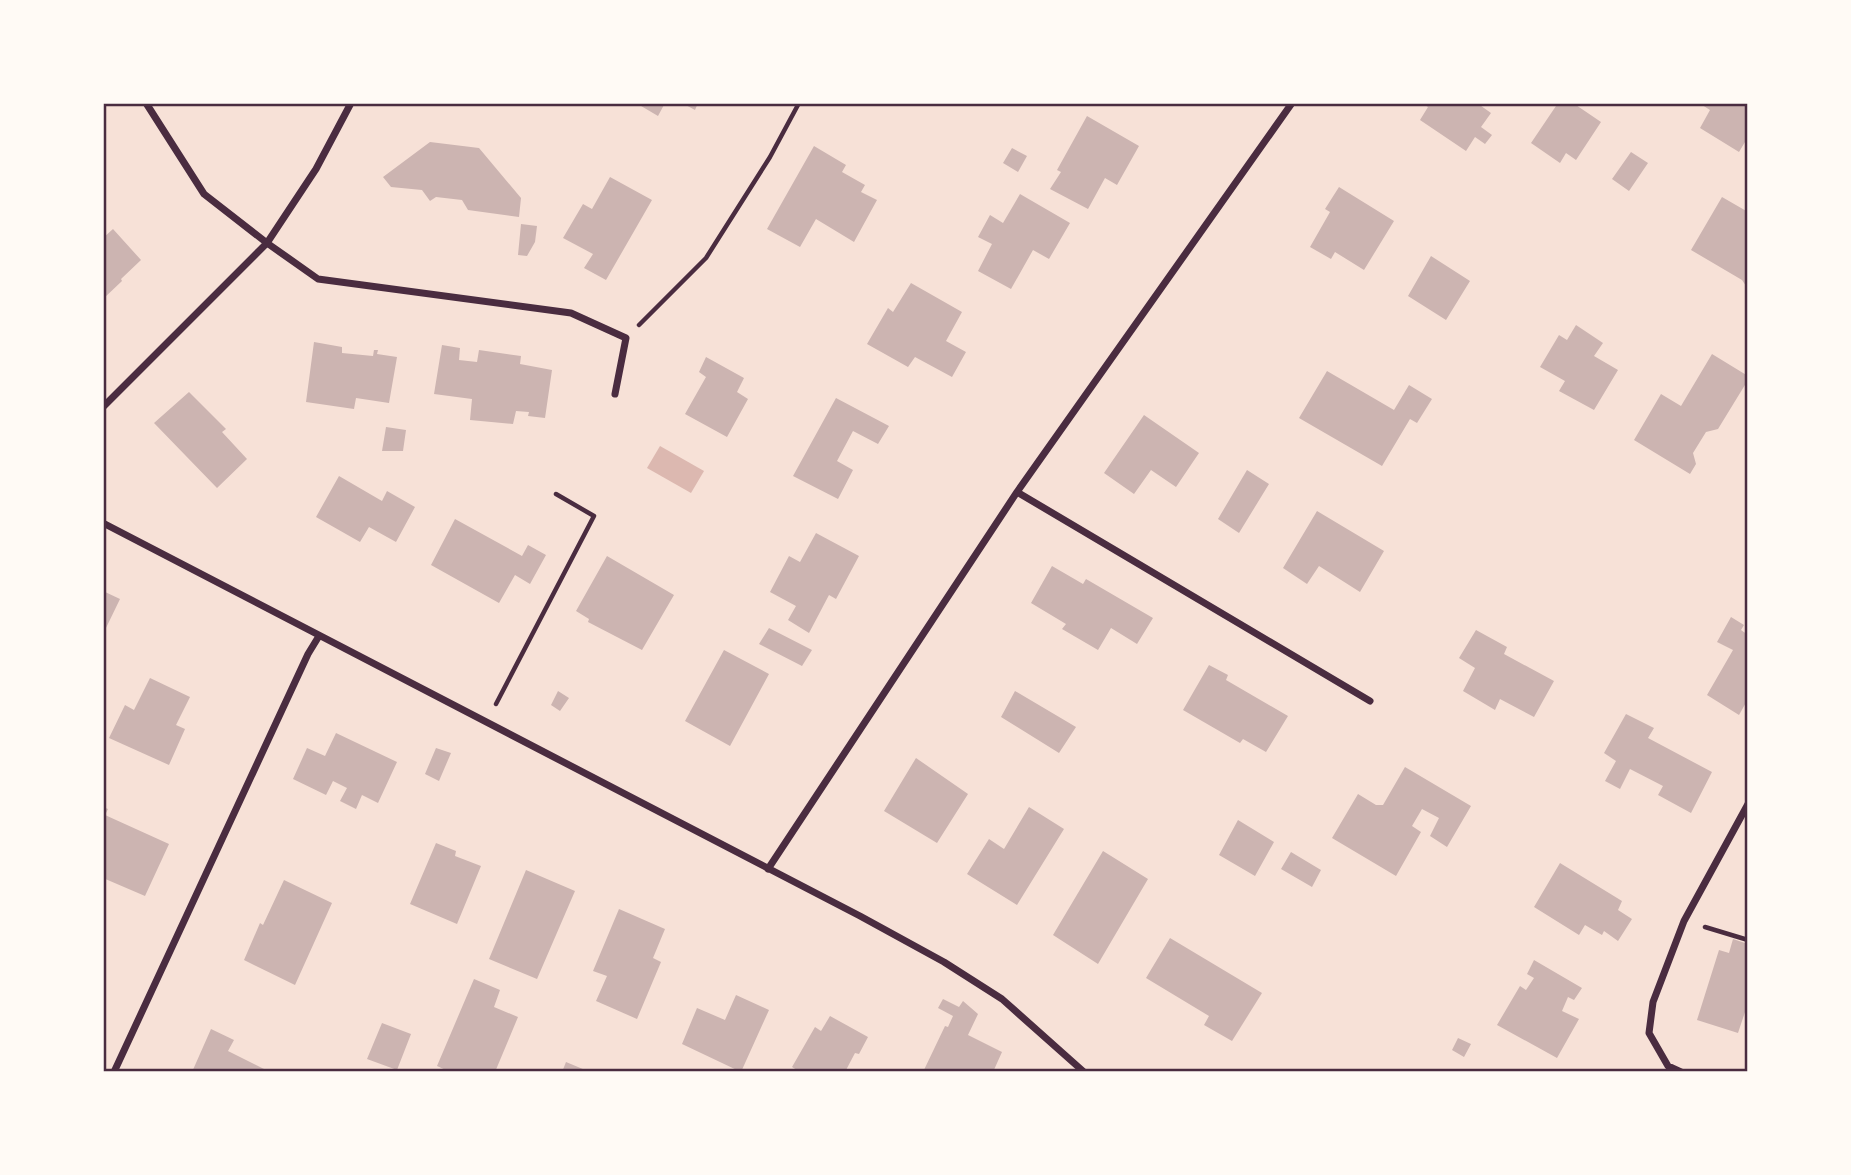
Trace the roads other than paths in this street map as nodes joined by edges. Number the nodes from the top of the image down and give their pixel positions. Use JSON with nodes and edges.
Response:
{"nodes":[{"id":1,"x":146,"y":103,"type":"edge"},
{"id":2,"x":351,"y":103,"type":"edge"},
{"id":3,"x":1292,"y":103,"type":"edge"},
{"id":4,"x":267,"y":243,"type":"junction"},
{"id":5,"x":615,"y":394,"type":"dead end"},
{"id":6,"x":103,"y":407,"type":"edge"},
{"id":7,"x":1017,"y":492,"type":"junction"},
{"id":8,"x":103,"y":523,"type":"edge"},
{"id":9,"x":319,"y":635,"type":"junction"},
{"id":10,"x":1370,"y":701,"type":"dead end"},
{"id":11,"x":1748,"y":804,"type":"edge"},
{"id":12,"x":768,"y":869,"type":"junction"},
{"id":13,"x":114,"y":1072,"type":"edge"},
{"id":14,"x":1084,"y":1072,"type":"edge"},
{"id":15,"x":1681,"y":1072,"type":"edge"}],
"edges":[{"from":1,"to":4,"type":"street"},
{"from":2,"to":4,"type":"street"},
{"from":3,"to":7,"type":"street"},
{"from":4,"to":5,"type":"street"},
{"from":4,"to":6,"type":"street"},
{"from":7,"to":10,"type":"street"},
{"from":7,"to":12,"type":"street"},
{"from":8,"to":9,"type":"street"},
{"from":9,"to":12,"type":"street"},
{"from":9,"to":13,"type":"street"},
{"from":11,"to":15,"type":"street"},
{"from":12,"to":14,"type":"street"}]}
